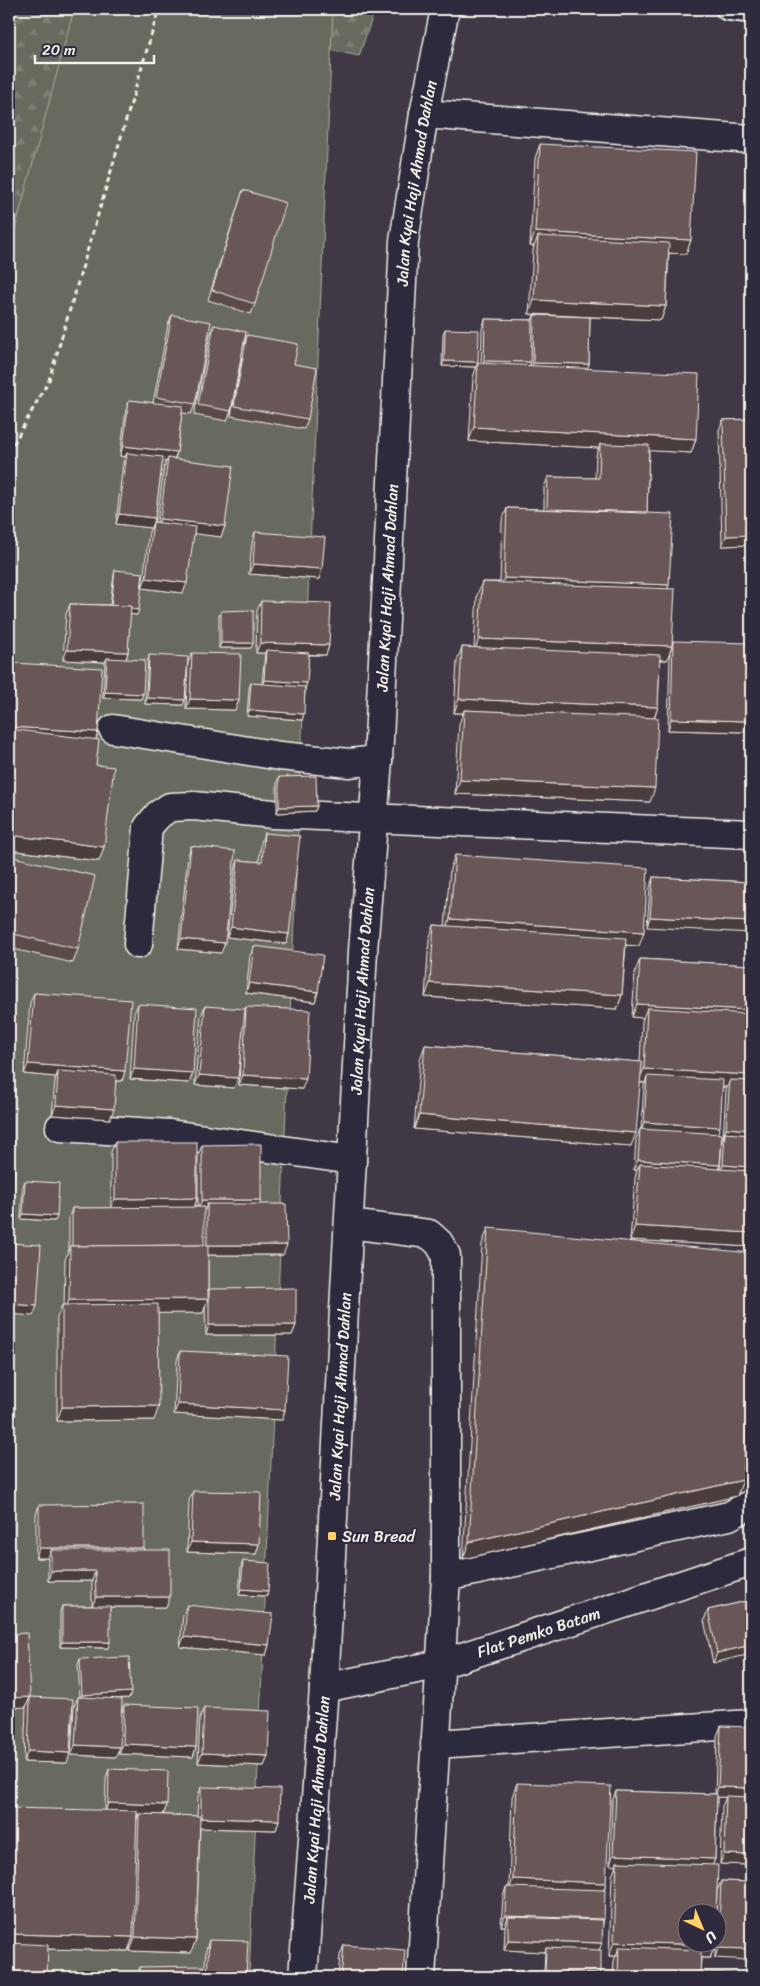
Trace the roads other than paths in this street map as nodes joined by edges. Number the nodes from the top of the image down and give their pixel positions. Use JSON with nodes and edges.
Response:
{"nodes":[{"id":1,"x":445,"y":9,"type":"edge"},
{"id":2,"x":727,"y":9,"type":"edge"},
{"id":3,"x":751,"y":12,"type":"edge"},
{"id":4,"x":424,"y":114,"type":"junction"},
{"id":5,"x":751,"y":138,"type":"edge"},
{"id":6,"x":113,"y":729,"type":"dead end"},
{"id":7,"x":378,"y":760,"type":"junction"},
{"id":8,"x":373,"y":818,"type":"junction"},
{"id":9,"x":751,"y":834,"type":"edge"},
{"id":10,"x":138,"y":944,"type":"dead end"},
{"id":11,"x":60,"y":1127,"type":"dead end"},
{"id":12,"x":352,"y":1160,"type":"junction"},
{"id":13,"x":349,"y":1224,"type":"junction"},
{"id":14,"x":751,"y":1504,"type":"edge"},
{"id":15,"x":751,"y":1562,"type":"edge"},
{"id":16,"x":446,"y":1577,"type":"junction"},
{"id":17,"x":441,"y":1664,"type":"junction"},
{"id":18,"x":324,"y":1688,"type":"junction"},
{"id":19,"x":751,"y":1724,"type":"edge"},
{"id":20,"x":435,"y":1744,"type":"junction"},
{"id":21,"x":303,"y":1977,"type":"edge"},
{"id":22,"x":421,"y":1977,"type":"edge"}],
"edges":[{"from":1,"to":4,"type":"street","name":"Jalan Kyai Haji Ahmad Dahlan"},
{"from":2,"to":3,"type":"lane"},
{"from":4,"to":5,"type":"street"},
{"from":4,"to":7,"type":"street","name":"Jalan Kyai Haji Ahmad Dahlan"},
{"from":6,"to":7,"type":"street"},
{"from":7,"to":8,"type":"street","name":"Jalan Kyai Haji Ahmad Dahlan"},
{"from":8,"to":9,"type":"street"},
{"from":8,"to":10,"type":"street"},
{"from":8,"to":12,"type":"street","name":"Jalan Kyai Haji Ahmad Dahlan"},
{"from":11,"to":12,"type":"street"},
{"from":12,"to":13,"type":"street","name":"Jalan Kyai Haji Ahmad Dahlan"},
{"from":13,"to":16,"type":"street"},
{"from":13,"to":18,"type":"street","name":"Jalan Kyai Haji Ahmad Dahlan"},
{"from":14,"to":16,"type":"street"},
{"from":15,"to":17,"type":"street","name":"Flat Pemko Batam"},
{"from":16,"to":17,"type":"street"},
{"from":17,"to":18,"type":"street","name":"Flat Pemko Batam"},
{"from":17,"to":20,"type":"street"},
{"from":18,"to":21,"type":"street","name":"Jalan Kyai Haji Ahmad Dahlan"},
{"from":19,"to":20,"type":"street"},
{"from":20,"to":22,"type":"street"}]}
